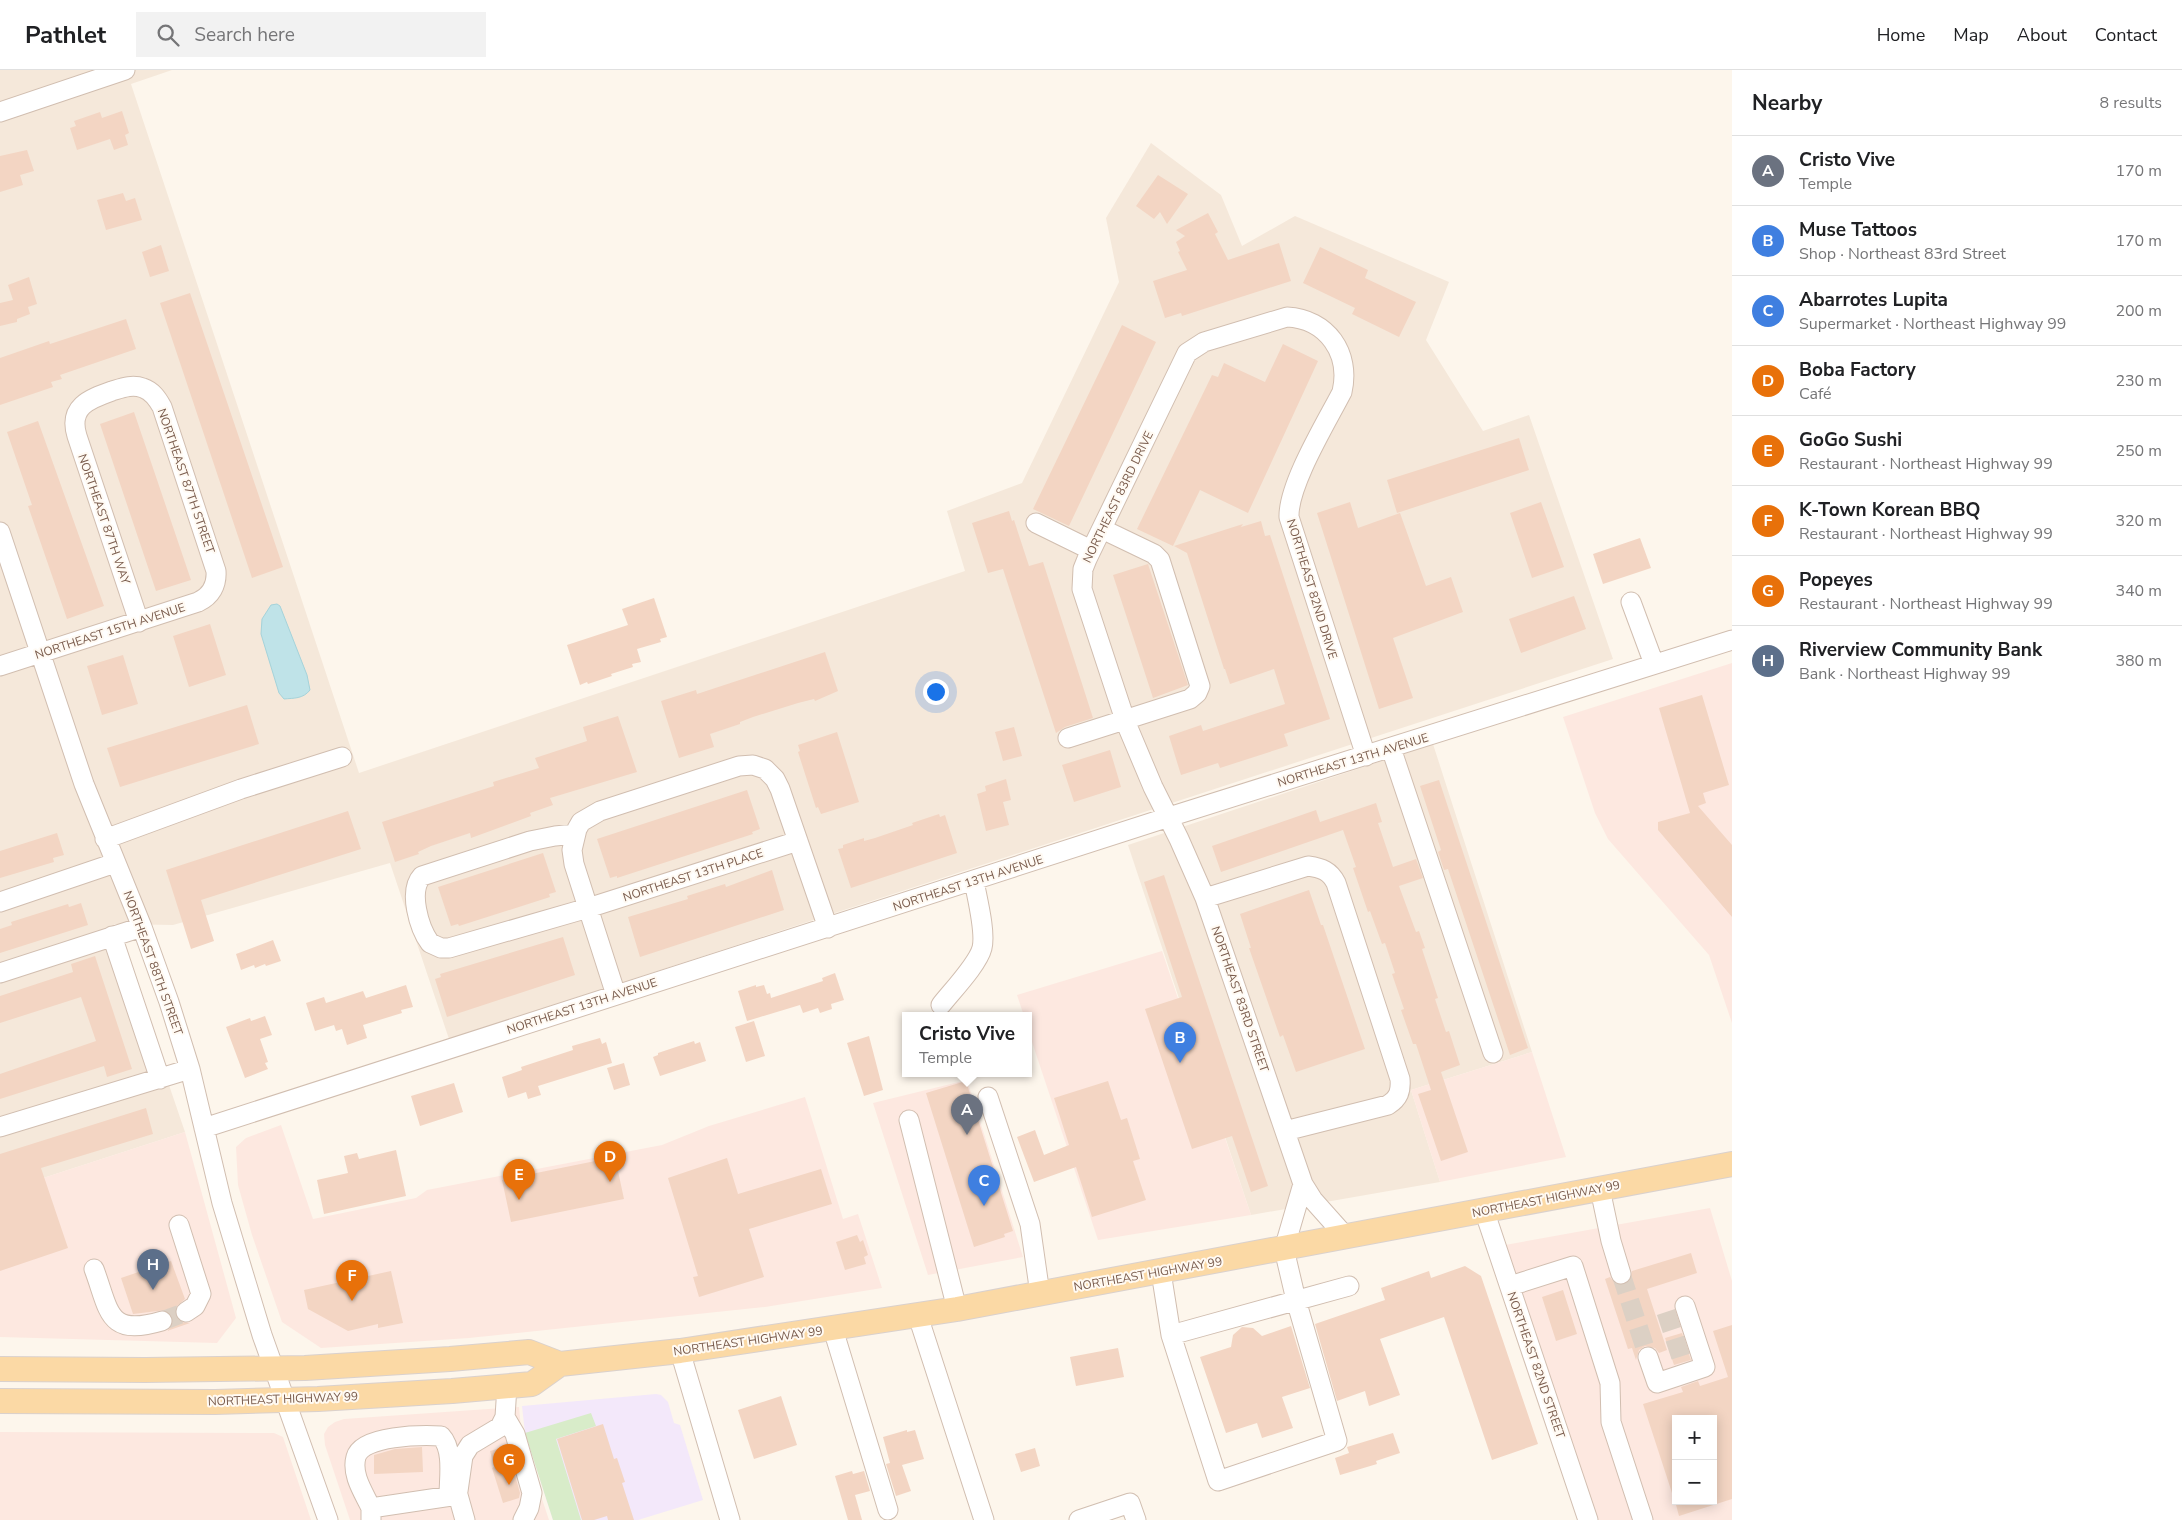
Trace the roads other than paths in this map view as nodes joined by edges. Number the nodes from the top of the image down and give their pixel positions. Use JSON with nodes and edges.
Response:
{"nodes":[{"id":1,"x":125,"y":70,"type":"edge"},
{"id":2,"x":0,"y":112,"type":"edge"},
{"id":3,"x":1311,"y":323,"type":"joint"},
{"id":4,"x":76,"y":416,"type":"joint"},
{"id":5,"x":1036,"y":524,"type":"dead end"},
{"id":6,"x":1102,"y":528,"type":"junction"},
{"id":7,"x":0,"y":532,"type":"edge"},
{"id":8,"x":1091,"y":550,"type":"junction"},
{"id":9,"x":215,"y":586,"type":"joint"},
{"id":10,"x":1631,"y":602,"type":"dead end"},
{"id":11,"x":139,"y":622,"type":"junction"},
{"id":12,"x":1732,"y":640,"type":"edge"},
{"id":13,"x":40,"y":654,"type":"junction"},
{"id":14,"x":1654,"y":664,"type":"junction"},
{"id":15,"x":0,"y":666,"type":"edge"},
{"id":16,"x":1125,"y":720,"type":"junction"},
{"id":17,"x":1068,"y":738,"type":"dead end"},
{"id":18,"x":1391,"y":748,"type":"junction"},
{"id":19,"x":1366,"y":756,"type":"junction"},
{"id":20,"x":342,"y":757,"type":"dead end"},
{"id":21,"x":1169,"y":817,"type":"junction"},
{"id":22,"x":575,"y":834,"type":"junction"},
{"id":23,"x":105,"y":839,"type":"junction"},
{"id":24,"x":798,"y":841,"type":"junction"},
{"id":25,"x":115,"y":863,"type":"junction"},
{"id":26,"x":974,"y":881,"type":"junction"},
{"id":27,"x":1206,"y":898,"type":"junction"},
{"id":28,"x":0,"y":902,"type":"edge"},
{"id":29,"x":588,"y":908,"type":"junction"},
{"id":30,"x":142,"y":926,"type":"junction"},
{"id":31,"x":828,"y":928,"type":"junction"},
{"id":32,"x":112,"y":936,"type":"junction"},
{"id":33,"x":0,"y":973,"type":"edge"},
{"id":34,"x":616,"y":995,"type":"junction"},
{"id":35,"x":941,"y":1005,"type":"dead end"},
{"id":36,"x":1493,"y":1053,"type":"dead end"},
{"id":37,"x":190,"y":1069,"type":"junction"},
{"id":38,"x":160,"y":1079,"type":"junction"},
{"id":39,"x":988,"y":1097,"type":"dead end"},
{"id":40,"x":909,"y":1120,"type":"dead end"},
{"id":41,"x":0,"y":1127,"type":"edge"},
{"id":42,"x":204,"y":1128,"type":"junction"},
{"id":43,"x":1285,"y":1131,"type":"junction"},
{"id":44,"x":1732,"y":1164,"type":"edge"},
{"id":45,"x":1303,"y":1184,"type":"junction"},
{"id":46,"x":1600,"y":1189,"type":"junction"},
{"id":47,"x":1484,"y":1210,"type":"junction"},
{"id":48,"x":179,"y":1224,"type":"dead end"},
{"id":49,"x":1346,"y":1237,"type":"junction"},
{"id":50,"x":1284,"y":1249,"type":"junction"},
{"id":51,"x":94,"y":1269,"type":"dead end"},
{"id":52,"x":1161,"y":1272,"type":"junction"},
{"id":53,"x":1621,"y":1274,"type":"tunnel mouth"},
{"id":54,"x":1349,"y":1286,"type":"dead end"},
{"id":55,"x":1510,"y":1286,"type":"junction"},
{"id":56,"x":1040,"y":1294,"type":"junction"},
{"id":57,"x":1296,"y":1300,"type":"junction"},
{"id":58,"x":1685,"y":1306,"type":"dead end"},
{"id":59,"x":957,"y":1309,"type":"junction"},
{"id":60,"x":186,"y":1312,"type":"tunnel mouth"},
{"id":61,"x":918,"y":1316,"type":"junction"},
{"id":62,"x":162,"y":1321,"type":"tunnel mouth"},
{"id":63,"x":833,"y":1329,"type":"junction"},
{"id":64,"x":1171,"y":1335,"type":"junction"},
{"id":65,"x":680,"y":1351,"type":"junction"},
{"id":66,"x":1648,"y":1356,"type":"tunnel mouth"},
{"id":67,"x":560,"y":1364,"type":"junction"},
{"id":68,"x":275,"y":1368,"type":"junction"},
{"id":69,"x":0,"y":1369,"type":"edge"},
{"id":70,"x":507,"y":1386,"type":"junction"},
{"id":71,"x":286,"y":1400,"type":"junction"},
{"id":72,"x":0,"y":1401,"type":"edge"},
{"id":73,"x":505,"y":1417,"type":"junction"},
{"id":74,"x":454,"y":1495,"type":"junction"},
{"id":75,"x":888,"y":1510,"type":"dead end"},
{"id":76,"x":371,"y":1514,"type":"edge"},
{"id":77,"x":328,"y":1520,"type":"edge"},
{"id":78,"x":465,"y":1520,"type":"edge"},
{"id":79,"x":523,"y":1520,"type":"edge"},
{"id":80,"x":730,"y":1520,"type":"edge"},
{"id":81,"x":984,"y":1520,"type":"edge"},
{"id":82,"x":1079,"y":1520,"type":"edge"},
{"id":83,"x":1136,"y":1520,"type":"edge"},
{"id":84,"x":1588,"y":1520,"type":"edge"},
{"id":85,"x":1643,"y":1520,"type":"edge"}],
"edges":[{"from":1,"to":2,"type":"street"},
{"from":3,"to":6,"type":"street","name":"NORTHEAST 83RD DRIVE"},
{"from":3,"to":19,"type":"street","name":"NORTHEAST 82ND DRIVE"},
{"from":4,"to":9,"type":"street","name":"NORTHEAST 87TH STREET"},
{"from":4,"to":11,"type":"street","name":"NORTHEAST 87TH WAY"},
{"from":5,"to":8,"type":"street"},
{"from":6,"to":8,"type":"street","name":"NORTHEAST 83RD DRIVE"},
{"from":6,"to":16,"type":"street"},
{"from":7,"to":13,"type":"street","name":"NORTHEAST 88TH STREET"},
{"from":8,"to":16,"type":"street","name":"NORTHEAST 83RD DRIVE"},
{"from":9,"to":11,"type":"street","name":"NORTHEAST 15TH AVENUE"},
{"from":10,"to":14,"type":"street"},
{"from":11,"to":13,"type":"street","name":"NORTHEAST 15TH AVENUE"},
{"from":12,"to":14,"type":"street","name":"NORTHEAST 13TH AVENUE"},
{"from":13,"to":15,"type":"street","name":"NORTHEAST 15TH AVENUE"},
{"from":13,"to":23,"type":"street","name":"NORTHEAST 88TH STREET"},
{"from":14,"to":18,"type":"street","name":"NORTHEAST 13TH AVENUE"},
{"from":16,"to":17,"type":"street"},
{"from":16,"to":21,"type":"street","name":"NORTHEAST 83RD DRIVE"},
{"from":18,"to":19,"type":"street","name":"NORTHEAST 13TH AVENUE"},
{"from":18,"to":36,"type":"street"},
{"from":19,"to":21,"type":"street","name":"NORTHEAST 13TH AVENUE"},
{"from":20,"to":23,"type":"street"},
{"from":21,"to":26,"type":"street","name":"NORTHEAST 13TH AVENUE"},
{"from":21,"to":27,"type":"street","name":"NORTHEAST 83RD STREET"},
{"from":22,"to":24,"type":"street"},
{"from":22,"to":29,"type":"street"},
{"from":22,"to":29,"type":"street","name":"NORTHEAST 13TH PLACE"},
{"from":23,"to":25,"type":"street","name":"NORTHEAST 88TH STREET"},
{"from":24,"to":29,"type":"street","name":"NORTHEAST 13TH PLACE"},
{"from":24,"to":31,"type":"street"},
{"from":25,"to":28,"type":"street"},
{"from":25,"to":30,"type":"street","name":"NORTHEAST 88TH STREET"},
{"from":26,"to":31,"type":"street","name":"NORTHEAST 13TH AVENUE"},
{"from":26,"to":35,"type":"street"},
{"from":27,"to":43,"type":"street","name":"NORTHEAST 83RD STREET"},
{"from":27,"to":43,"type":"street"},
{"from":29,"to":34,"type":"street"},
{"from":30,"to":32,"type":"street"},
{"from":30,"to":37,"type":"street","name":"NORTHEAST 88TH STREET"},
{"from":31,"to":34,"type":"street","name":"NORTHEAST 13TH AVENUE"},
{"from":32,"to":33,"type":"street"},
{"from":32,"to":38,"type":"street"},
{"from":34,"to":42,"type":"street","name":"NORTHEAST 13TH AVENUE"},
{"from":37,"to":38,"type":"street"},
{"from":37,"to":42,"type":"street","name":"NORTHEAST 88TH STREET"},
{"from":38,"to":41,"type":"street"},
{"from":39,"to":56,"type":"street"},
{"from":40,"to":59,"type":"street"},
{"from":42,"to":68,"type":"street","name":"NORTHEAST 88TH STREET"},
{"from":43,"to":45,"type":"street","name":"NORTHEAST 83RD STREET"},
{"from":44,"to":46,"type":"main road","name":"NORTHEAST HIGHWAY 99"},
{"from":45,"to":49,"type":"street","name":"NORTHEAST 83RD STREET"},
{"from":45,"to":50,"type":"street"},
{"from":46,"to":47,"type":"main road","name":"NORTHEAST HIGHWAY 99"},
{"from":46,"to":53,"type":"street"},
{"from":47,"to":49,"type":"main road","name":"NORTHEAST HIGHWAY 99"},
{"from":47,"to":55,"type":"street","name":"NORTHEAST 82ND STREET"},
{"from":48,"to":60,"type":"street"},
{"from":49,"to":50,"type":"main road","name":"NORTHEAST HIGHWAY 99"},
{"from":50,"to":52,"type":"main road","name":"NORTHEAST HIGHWAY 99"},
{"from":50,"to":57,"type":"street"},
{"from":51,"to":62,"type":"street"},
{"from":52,"to":56,"type":"main road","name":"NORTHEAST HIGHWAY 99"},
{"from":52,"to":64,"type":"street"},
{"from":54,"to":57,"type":"street"},
{"from":55,"to":84,"type":"street","name":"NORTHEAST 82ND STREET"},
{"from":55,"to":85,"type":"street"},
{"from":56,"to":59,"type":"main road","name":"NORTHEAST HIGHWAY 99"},
{"from":57,"to":64,"type":"street"},
{"from":57,"to":64,"type":"street"},
{"from":58,"to":66,"type":"street"},
{"from":59,"to":61,"type":"main road","name":"NORTHEAST HIGHWAY 99"},
{"from":61,"to":63,"type":"main road","name":"NORTHEAST HIGHWAY 99"},
{"from":61,"to":81,"type":"street"},
{"from":63,"to":65,"type":"main road","name":"NORTHEAST HIGHWAY 99"},
{"from":63,"to":75,"type":"street"},
{"from":65,"to":67,"type":"main road","name":"NORTHEAST HIGHWAY 99"},
{"from":65,"to":80,"type":"street"},
{"from":67,"to":68,"type":"main road","name":"NORTHEAST HIGHWAY 99"},
{"from":67,"to":70,"type":"main road","name":"NORTHEAST HIGHWAY 99"},
{"from":68,"to":69,"type":"main road","name":"NORTHEAST HIGHWAY 99"},
{"from":68,"to":71,"type":"street","name":"NORTHEAST 88TH STREET"},
{"from":70,"to":71,"type":"main road","name":"NORTHEAST HIGHWAY 99"},
{"from":70,"to":73,"type":"street"},
{"from":71,"to":72,"type":"main road","name":"NORTHEAST HIGHWAY 99"},
{"from":71,"to":77,"type":"street","name":"NORTHEAST 88TH STREET"},
{"from":73,"to":74,"type":"street"},
{"from":73,"to":79,"type":"street"},
{"from":74,"to":76,"type":"street"},
{"from":74,"to":76,"type":"street"},
{"from":74,"to":78,"type":"street"},
{"from":82,"to":83,"type":"street"}]}
